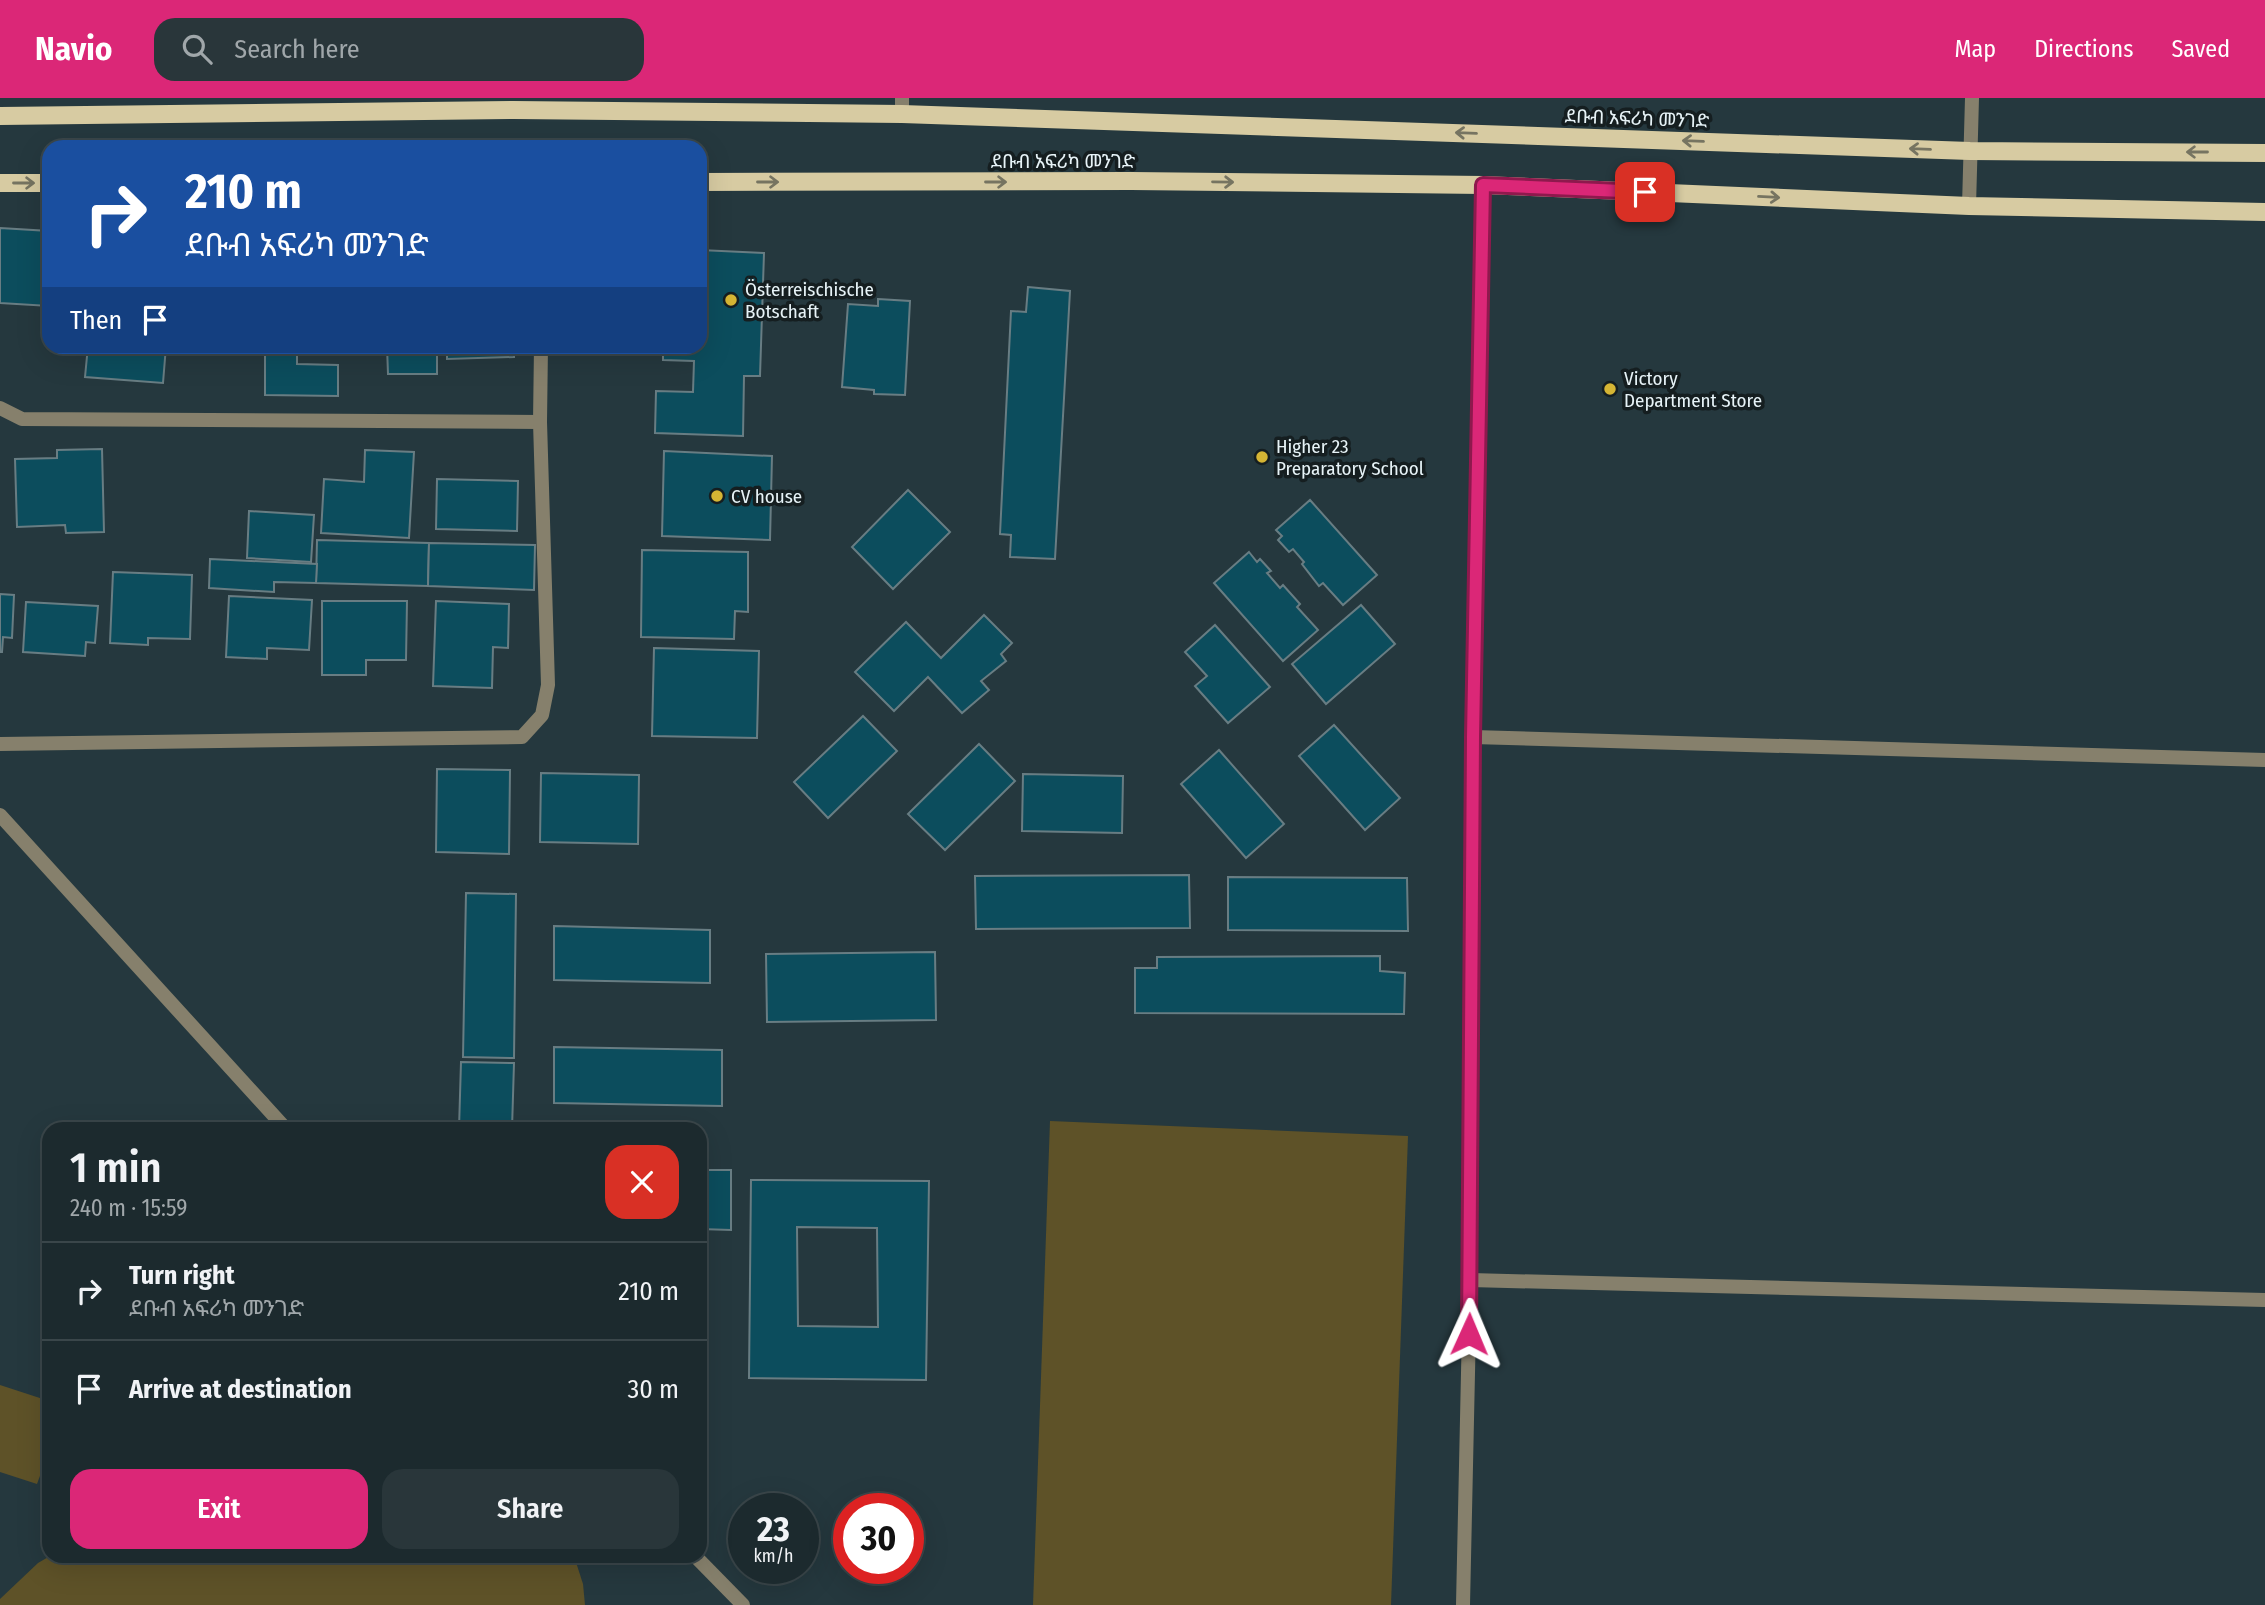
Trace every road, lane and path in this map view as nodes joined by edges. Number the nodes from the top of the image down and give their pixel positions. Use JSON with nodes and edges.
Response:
{"nodes":[{"id":1,"x":1972,"y":98,"type":"edge"},
{"id":2,"x":902,"y":106,"type":"edge"},
{"id":3,"x":0,"y":116,"type":"edge"},
{"id":4,"x":1970,"y":151,"type":"junction"},
{"id":5,"x":2265,"y":153,"type":"edge"},
{"id":6,"x":707,"y":182,"type":"edge"},
{"id":7,"x":0,"y":183,"type":"edge"},
{"id":8,"x":42,"y":183,"type":"edge"},
{"id":9,"x":1483,"y":185,"type":"junction"},
{"id":10,"x":1969,"y":206,"type":"junction"},
{"id":11,"x":2265,"y":212,"type":"edge"},
{"id":12,"x":541,"y":354,"type":"edge"},
{"id":13,"x":0,"y":408,"type":"edge"},
{"id":14,"x":540,"y":422,"type":"junction"},
{"id":15,"x":1473,"y":737,"type":"junction"},
{"id":16,"x":0,"y":744,"type":"edge"},
{"id":17,"x":2265,"y":760,"type":"edge"},
{"id":18,"x":0,"y":815,"type":"edge"},
{"id":19,"x":280,"y":1122,"type":"edge"},
{"id":20,"x":1470,"y":1280,"type":"junction"},
{"id":21,"x":2265,"y":1300,"type":"edge"},
{"id":22,"x":702,"y":1563,"type":"edge"},
{"id":23,"x":743,"y":1605,"type":"edge"},
{"id":24,"x":1463,"y":1605,"type":"edge"}],
"edges":[{"from":1,"to":4,"type":"street"},
{"from":2,"to":3,"type":"main road","name":"ደቡብ አፍሪካ መንገድ"},
{"from":4,"to":2,"type":"main road","name":"ደቡብ አፍሪካ መንገድ","one_way":true},
{"from":5,"to":4,"type":"main road","name":"ደቡብ አፍሪካ መንገድ","one_way":true},
{"from":4,"to":10,"type":"street"},
{"from":6,"to":9,"type":"main road","name":"ደቡብ አፍሪካ መንገድ","one_way":true},
{"from":7,"to":8,"type":"main road","one_way":true},
{"from":9,"to":10,"type":"main road","name":"ደቡብ አፍሪካ መንገድ","one_way":true},
{"from":9,"to":15,"type":"street"},
{"from":10,"to":11,"type":"main road","name":"ደቡብ አፍሪካ መንገድ"},
{"from":12,"to":14,"type":"street"},
{"from":13,"to":14,"type":"street"},
{"from":14,"to":16,"type":"street"},
{"from":15,"to":17,"type":"street"},
{"from":15,"to":20,"type":"street"},
{"from":18,"to":19,"type":"street"},
{"from":20,"to":21,"type":"street"},
{"from":20,"to":24,"type":"street"},
{"from":22,"to":23,"type":"street"}]}
